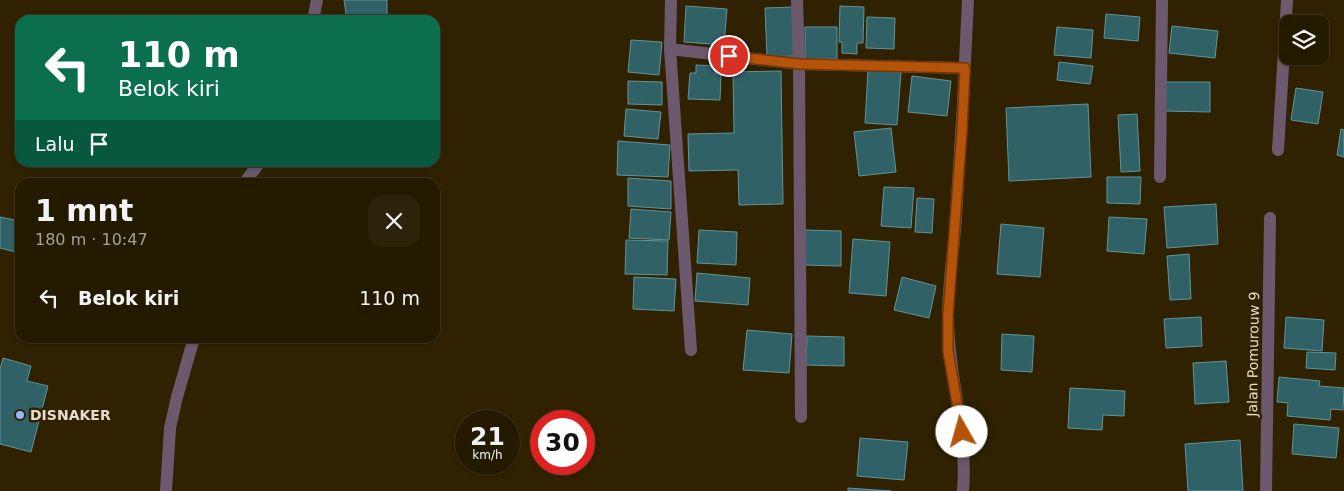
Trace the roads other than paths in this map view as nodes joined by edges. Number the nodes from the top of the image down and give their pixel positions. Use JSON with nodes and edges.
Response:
{"nodes":[{"id":1,"x":317,"y":0,"type":"edge"},
{"id":2,"x":671,"y":0,"type":"edge"},
{"id":3,"x":797,"y":0,"type":"edge"},
{"id":4,"x":968,"y":0,"type":"edge"},
{"id":5,"x":1162,"y":0,"type":"edge"},
{"id":6,"x":1287,"y":0,"type":"edge"},
{"id":7,"x":314,"y":15,"type":"edge"},
{"id":8,"x":670,"y":49,"type":"junction"},
{"id":9,"x":800,"y":64,"type":"junction"},
{"id":10,"x":965,"y":68,"type":"junction"},
{"id":11,"x":1278,"y":150,"type":"dead end"},
{"id":12,"x":256,"y":167,"type":"edge"},
{"id":13,"x":1160,"y":177,"type":"dead end"},
{"id":14,"x":248,"y":178,"type":"edge"},
{"id":15,"x":1270,"y":218,"type":"dead end"},
{"id":16,"x":193,"y":343,"type":"edge"},
{"id":17,"x":690,"y":350,"type":"dead end"},
{"id":18,"x":801,"y":417,"type":"dead end"},
{"id":19,"x":166,"y":491,"type":"edge"},
{"id":20,"x":963,"y":491,"type":"edge"},
{"id":21,"x":1266,"y":491,"type":"edge"}],
"edges":[{"from":1,"to":7,"type":"street"},
{"from":2,"to":8,"type":"street"},
{"from":3,"to":9,"type":"street"},
{"from":4,"to":10,"type":"street"},
{"from":5,"to":13,"type":"street"},
{"from":6,"to":11,"type":"street"},
{"from":8,"to":9,"type":"street"},
{"from":8,"to":17,"type":"street"},
{"from":9,"to":10,"type":"street"},
{"from":9,"to":18,"type":"street"},
{"from":10,"to":20,"type":"street"},
{"from":12,"to":14,"type":"street"},
{"from":15,"to":21,"type":"street","name":"Jalan Pomurouw 9"},
{"from":16,"to":19,"type":"street"}]}
